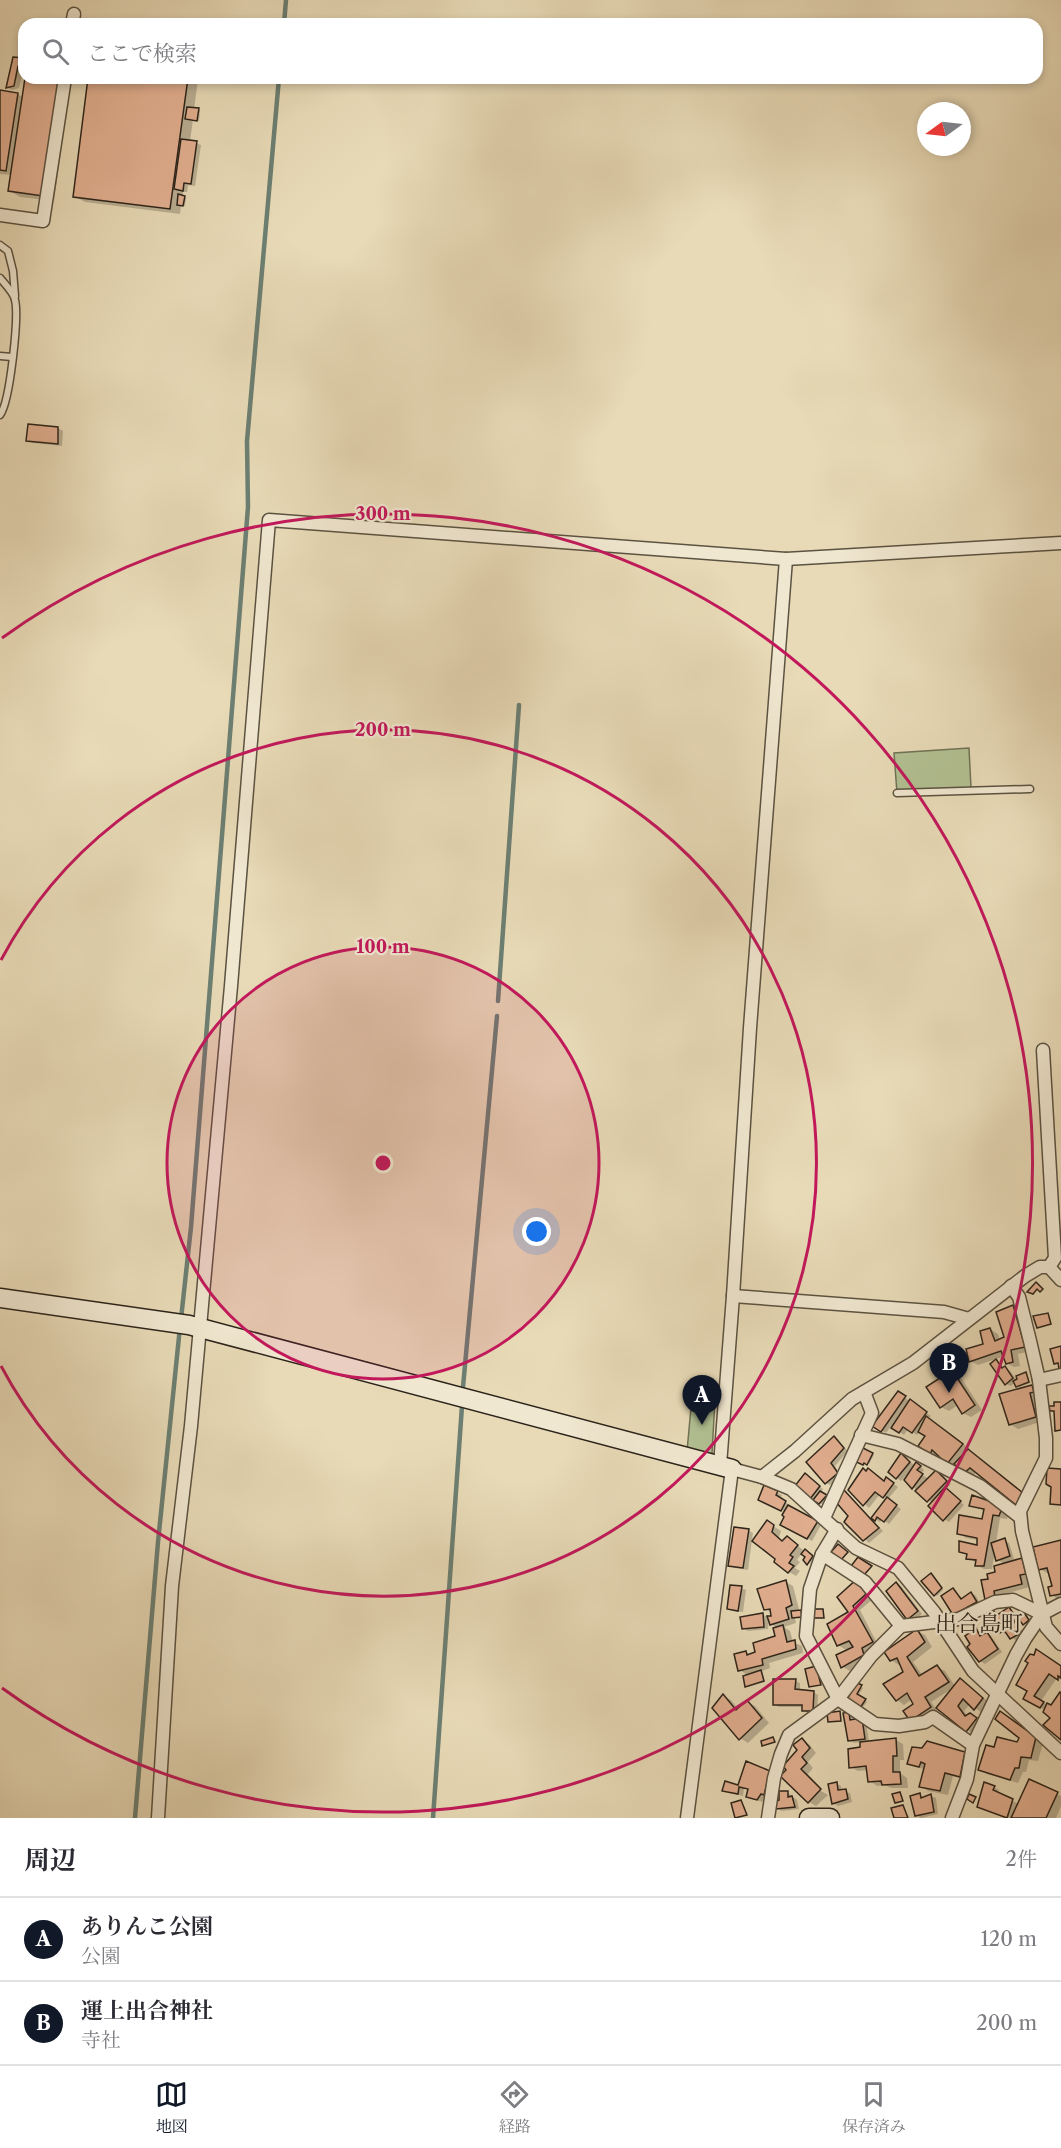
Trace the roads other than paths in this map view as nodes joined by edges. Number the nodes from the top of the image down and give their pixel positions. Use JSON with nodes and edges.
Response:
{"nodes":[{"id":1,"x":64,"y":84,"type":"edge"},
{"id":2,"x":0,"y":215,"type":"edge"},
{"id":3,"x":0,"y":245,"type":"edge"},
{"id":4,"x":0,"y":278,"type":"edge"},
{"id":5,"x":15,"y":298,"type":"junction"},
{"id":6,"x":0,"y":356,"type":"edge"},
{"id":7,"x":12,"y":357,"type":"junction"},
{"id":8,"x":0,"y":415,"type":"edge"},
{"id":9,"x":1061,"y":543,"type":"edge"},
{"id":10,"x":786,"y":559,"type":"junction"},
{"id":11,"x":1030,"y":789,"type":"dead end"},
{"id":12,"x":897,"y":793,"type":"dead end"},
{"id":13,"x":1043,"y":1050,"type":"dead end"},
{"id":14,"x":1049,"y":1267,"type":"junction"},
{"id":15,"x":1061,"y":1280,"type":"edge"},
{"id":16,"x":1011,"y":1286,"type":"junction"},
{"id":17,"x":733,"y":1296,"type":"junction"},
{"id":18,"x":0,"y":1298,"type":"edge"},
{"id":19,"x":969,"y":1318,"type":"junction"},
{"id":20,"x":189,"y":1325,"type":"junction"},
{"id":21,"x":1061,"y":1375,"type":"edge"},
{"id":22,"x":1039,"y":1380,"type":"junction"},
{"id":23,"x":864,"y":1392,"type":"junction"},
{"id":24,"x":861,"y":1435,"type":"junction"},
{"id":25,"x":726,"y":1467,"type":"junction"},
{"id":26,"x":762,"y":1477,"type":"junction"},
{"id":27,"x":1020,"y":1517,"type":"junction"},
{"id":28,"x":824,"y":1518,"type":"junction"},
{"id":29,"x":837,"y":1529,"type":"junction"},
{"id":30,"x":822,"y":1554,"type":"junction"},
{"id":31,"x":1061,"y":1604,"type":"edge"},
{"id":32,"x":1042,"y":1614,"type":"junction"},
{"id":33,"x":940,"y":1622,"type":"junction"},
{"id":34,"x":901,"y":1626,"type":"junction"},
{"id":35,"x":1061,"y":1644,"type":"edge"},
{"id":36,"x":997,"y":1696,"type":"junction"},
{"id":37,"x":838,"y":1699,"type":"junction"},
{"id":38,"x":973,"y":1744,"type":"junction"},
{"id":39,"x":1061,"y":1753,"type":"edge"},
{"id":40,"x":158,"y":1818,"type":"edge"},
{"id":41,"x":687,"y":1818,"type":"edge"},
{"id":42,"x":768,"y":1818,"type":"edge"},
{"id":43,"x":810,"y":1818,"type":"edge"},
{"id":44,"x":830,"y":1818,"type":"edge"},
{"id":45,"x":952,"y":1818,"type":"edge"}],
"edges":[{"from":1,"to":2,"type":"street"},
{"from":3,"to":5,"type":"lane"},
{"from":4,"to":5,"type":"lane"},
{"from":5,"to":7,"type":"lane"},
{"from":6,"to":7,"type":"lane"},
{"from":7,"to":8,"type":"lane"},
{"from":9,"to":10,"type":"street"},
{"from":10,"to":17,"type":"street"},
{"from":10,"to":20,"type":"street"},
{"from":11,"to":12,"type":"lane"},
{"from":13,"to":14,"type":"street"},
{"from":14,"to":15,"type":"street"},
{"from":14,"to":16,"type":"street"},
{"from":16,"to":19,"type":"street"},
{"from":16,"to":22,"type":"street"},
{"from":17,"to":19,"type":"street"},
{"from":17,"to":25,"type":"street"},
{"from":18,"to":20,"type":"street"},
{"from":19,"to":23,"type":"street"},
{"from":20,"to":25,"type":"street"},
{"from":20,"to":40,"type":"street"},
{"from":21,"to":22,"type":"street"},
{"from":22,"to":27,"type":"street"},
{"from":23,"to":24,"type":"street"},
{"from":23,"to":26,"type":"street"},
{"from":24,"to":27,"type":"street"},
{"from":24,"to":28,"type":"street"},
{"from":25,"to":26,"type":"street"},
{"from":25,"to":41,"type":"street"},
{"from":26,"to":28,"type":"street"},
{"from":27,"to":32,"type":"street"},
{"from":28,"to":29,"type":"street"},
{"from":29,"to":30,"type":"street"},
{"from":29,"to":33,"type":"street"},
{"from":30,"to":34,"type":"street"},
{"from":30,"to":37,"type":"street"},
{"from":31,"to":32,"type":"street"},
{"from":32,"to":33,"type":"street"},
{"from":32,"to":35,"type":"street"},
{"from":32,"to":36,"type":"street"},
{"from":33,"to":34,"type":"street"},
{"from":33,"to":36,"type":"street"},
{"from":34,"to":37,"type":"street"},
{"from":36,"to":38,"type":"street"},
{"from":36,"to":39,"type":"street"},
{"from":37,"to":38,"type":"street"},
{"from":37,"to":42,"type":"street"},
{"from":38,"to":45,"type":"street"},
{"from":43,"to":44,"type":"street"}]}
